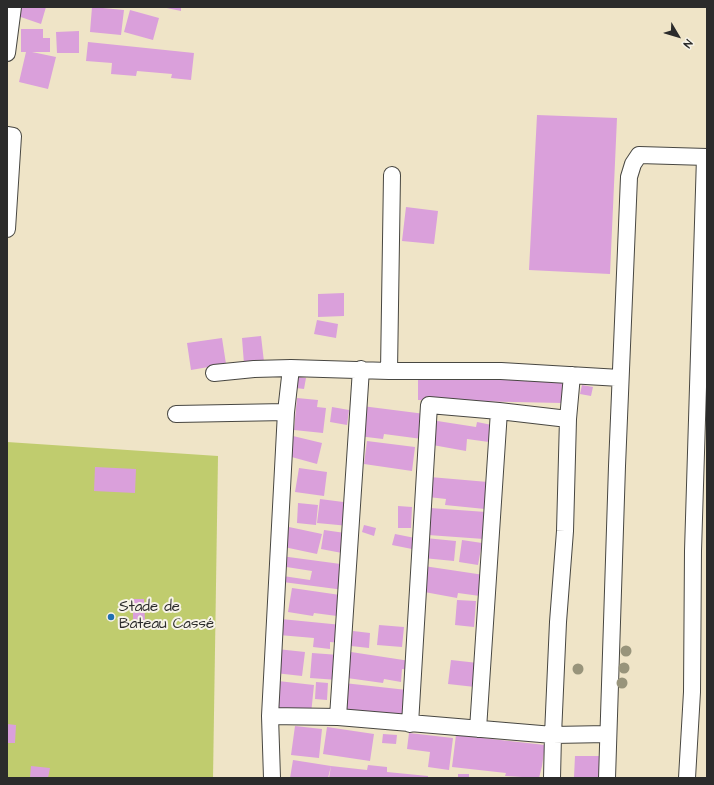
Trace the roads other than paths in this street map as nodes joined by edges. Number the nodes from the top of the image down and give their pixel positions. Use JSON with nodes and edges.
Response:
{"nodes":[{"id":1,"x":13,"y":7,"type":"edge"},
{"id":2,"x":7,"y":53,"type":"edge"},
{"id":3,"x":7,"y":135,"type":"edge"},
{"id":4,"x":706,"y":157,"type":"edge"},
{"id":5,"x":392,"y":175,"type":"dead end"},
{"id":6,"x":7,"y":229,"type":"edge"},
{"id":7,"x":291,"y":368,"type":"junction"},
{"id":8,"x":361,"y":369,"type":"junction"},
{"id":9,"x":389,"y":371,"type":"junction"},
{"id":10,"x":214,"y":373,"type":"dead end"},
{"id":11,"x":572,"y":375,"type":"junction"},
{"id":12,"x":620,"y":378,"type":"junction"},
{"id":13,"x":499,"y":411,"type":"junction"},
{"id":14,"x":286,"y":412,"type":"junction"},
{"id":15,"x":176,"y":414,"type":"dead end"},
{"id":16,"x":568,"y":419,"type":"junction"},
{"id":17,"x":700,"y":551,"type":"edge"},
{"id":18,"x":270,"y":716,"type":"junction"},
{"id":19,"x":338,"y":717,"type":"junction"},
{"id":20,"x":410,"y":724,"type":"junction"},
{"id":21,"x":478,"y":729,"type":"junction"},
{"id":22,"x":608,"y":734,"type":"junction"},
{"id":23,"x":553,"y":735,"type":"junction"},
{"id":24,"x":272,"y":778,"type":"edge"},
{"id":25,"x":552,"y":778,"type":"edge"},
{"id":26,"x":607,"y":778,"type":"edge"},
{"id":27,"x":687,"y":778,"type":"edge"}],
"edges":[{"from":1,"to":2,"type":"street"},
{"from":3,"to":6,"type":"street"},
{"from":4,"to":12,"type":"street"},
{"from":4,"to":17,"type":"street"},
{"from":5,"to":9,"type":"street"},
{"from":7,"to":8,"type":"street"},
{"from":7,"to":10,"type":"street"},
{"from":7,"to":14,"type":"street"},
{"from":8,"to":9,"type":"street"},
{"from":8,"to":19,"type":"street"},
{"from":9,"to":11,"type":"street"},
{"from":11,"to":12,"type":"street"},
{"from":11,"to":16,"type":"street"},
{"from":12,"to":22,"type":"street"},
{"from":13,"to":16,"type":"street"},
{"from":13,"to":20,"type":"street"},
{"from":13,"to":21,"type":"street"},
{"from":14,"to":15,"type":"street"},
{"from":14,"to":18,"type":"street"},
{"from":16,"to":23,"type":"street"},
{"from":17,"to":27,"type":"street"},
{"from":18,"to":19,"type":"street"},
{"from":18,"to":24,"type":"street"},
{"from":19,"to":20,"type":"street"},
{"from":20,"to":21,"type":"street"},
{"from":21,"to":23,"type":"street"},
{"from":22,"to":23,"type":"street"},
{"from":22,"to":26,"type":"street"},
{"from":23,"to":25,"type":"street"}]}
